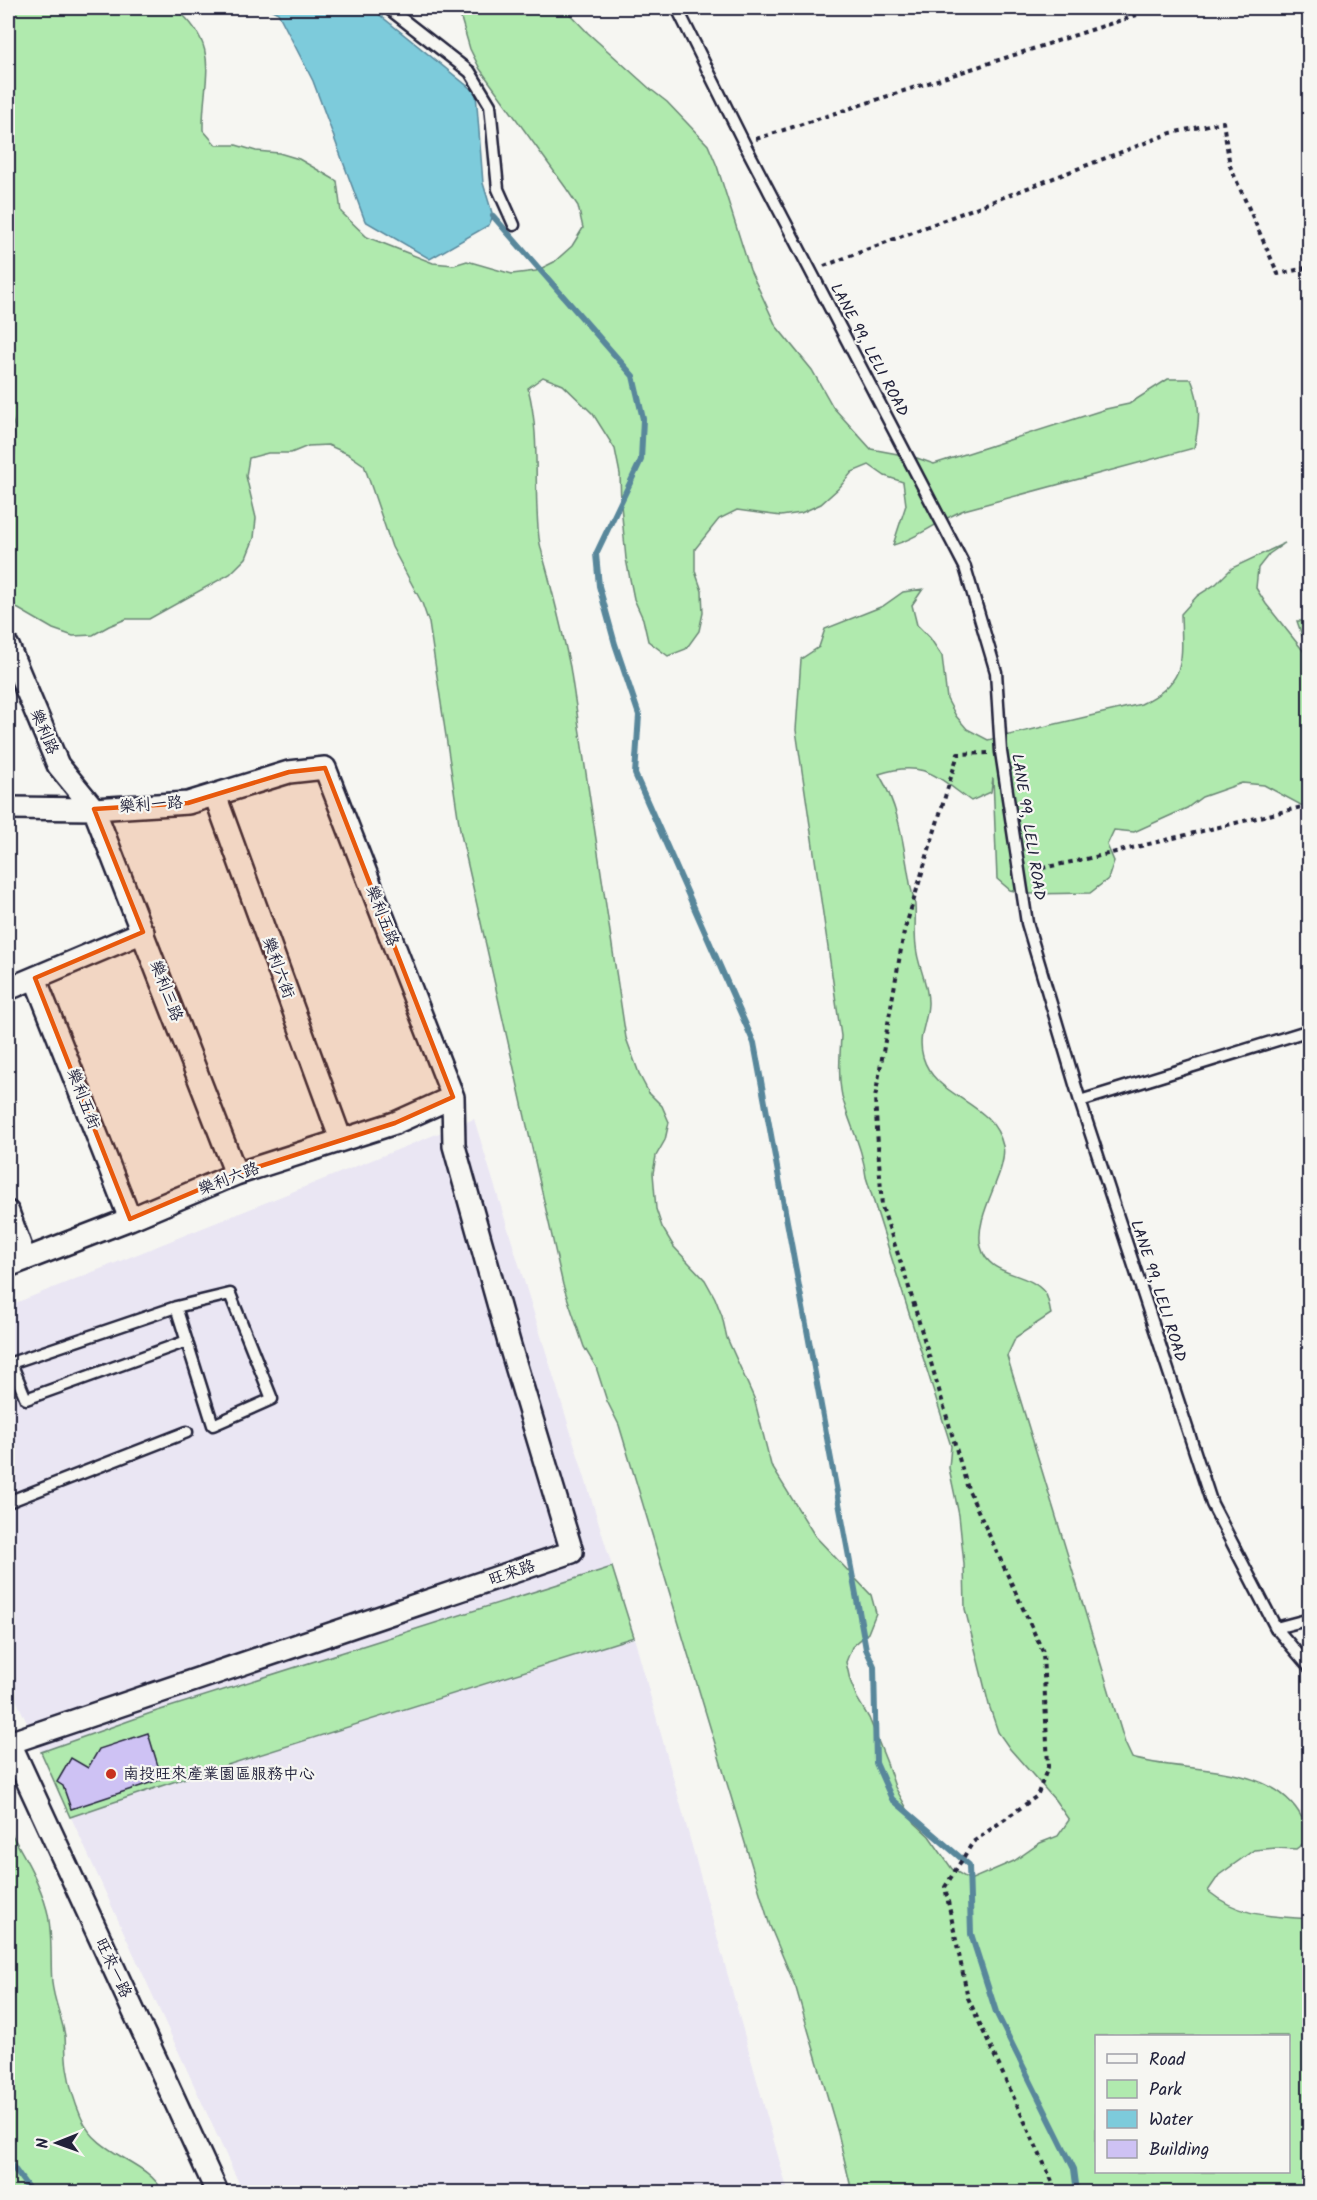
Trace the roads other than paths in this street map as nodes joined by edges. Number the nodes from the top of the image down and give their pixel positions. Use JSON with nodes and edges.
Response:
{"nodes":[{"id":1,"x":388,"y":8,"type":"edge"},
{"id":2,"x":677,"y":8,"type":"edge"},
{"id":3,"x":514,"y":225,"type":"dead end"},
{"id":4,"x":8,"y":646,"type":"edge"},
{"id":5,"x":289,"y":772,"type":"joint"},
{"id":6,"x":215,"y":795,"type":"junction"},
{"id":7,"x":8,"y":808,"type":"edge"},
{"id":8,"x":94,"y":809,"type":"junction"},
{"id":9,"x":143,"y":932,"type":"junction"},
{"id":10,"x":35,"y":978,"type":"junction"},
{"id":11,"x":8,"y":988,"type":"edge"},
{"id":12,"x":1310,"y":1030,"type":"edge"},
{"id":13,"x":453,"y":1097,"type":"junction"},
{"id":14,"x":1080,"y":1101,"type":"junction"},
{"id":15,"x":340,"y":1140,"type":"junction"},
{"id":16,"x":236,"y":1174,"type":"junction"},
{"id":17,"x":8,"y":1212,"type":"edge"},
{"id":18,"x":130,"y":1219,"type":"junction"},
{"id":19,"x":16,"y":1263,"type":"edge"},
{"id":20,"x":176,"y":1307,"type":"junction"},
{"id":21,"x":187,"y":1341,"type":"junction"},
{"id":22,"x":9,"y":1363,"type":"edge"},
{"id":23,"x":188,"y":1432,"type":"dead end"},
{"id":24,"x":8,"y":1503,"type":"edge"},
{"id":25,"x":1310,"y":1619,"type":"edge"},
{"id":26,"x":1276,"y":1628,"type":"junction"},
{"id":27,"x":1310,"y":1668,"type":"edge"},
{"id":28,"x":8,"y":1741,"type":"edge"},
{"id":29,"x":217,"y":2193,"type":"edge"}],
"edges":[{"from":1,"to":3,"type":"lane"},
{"from":2,"to":14,"type":"lane","name":"LANE 99, LELI ROAD"},
{"from":4,"to":8,"type":"street","name":"樂利路"},
{"from":5,"to":6,"type":"street","name":"樂利一路"},
{"from":5,"to":13,"type":"street","name":"樂利五路"},
{"from":6,"to":8,"type":"street","name":"樂利一路"},
{"from":6,"to":15,"type":"street","name":"樂利六街"},
{"from":7,"to":8,"type":"street","name":"樂利一路"},
{"from":8,"to":9,"type":"street","name":"樂利三路"},
{"from":9,"to":10,"type":"street"},
{"from":9,"to":16,"type":"street","name":"樂利三路"},
{"from":10,"to":11,"type":"street"},
{"from":10,"to":18,"type":"street","name":"樂利五街"},
{"from":12,"to":14,"type":"lane"},
{"from":13,"to":15,"type":"street","name":"樂利六路"},
{"from":13,"to":28,"type":"street","name":"旺來路"},
{"from":14,"to":26,"type":"lane","name":"LANE 99, LELI ROAD"},
{"from":15,"to":16,"type":"street","name":"樂利六路"},
{"from":16,"to":18,"type":"street","name":"樂利六路"},
{"from":17,"to":19,"type":"street"},
{"from":18,"to":19,"type":"street","name":"樂利六路"},
{"from":20,"to":21,"type":"lane"},
{"from":20,"to":21,"type":"lane"},
{"from":20,"to":22,"type":"lane"},
{"from":21,"to":22,"type":"lane"},
{"from":23,"to":24,"type":"lane"},
{"from":25,"to":26,"type":"lane"},
{"from":26,"to":27,"type":"lane","name":"LANE 99, LELI ROAD"},
{"from":28,"to":29,"type":"street","name":"旺來一路"}]}
